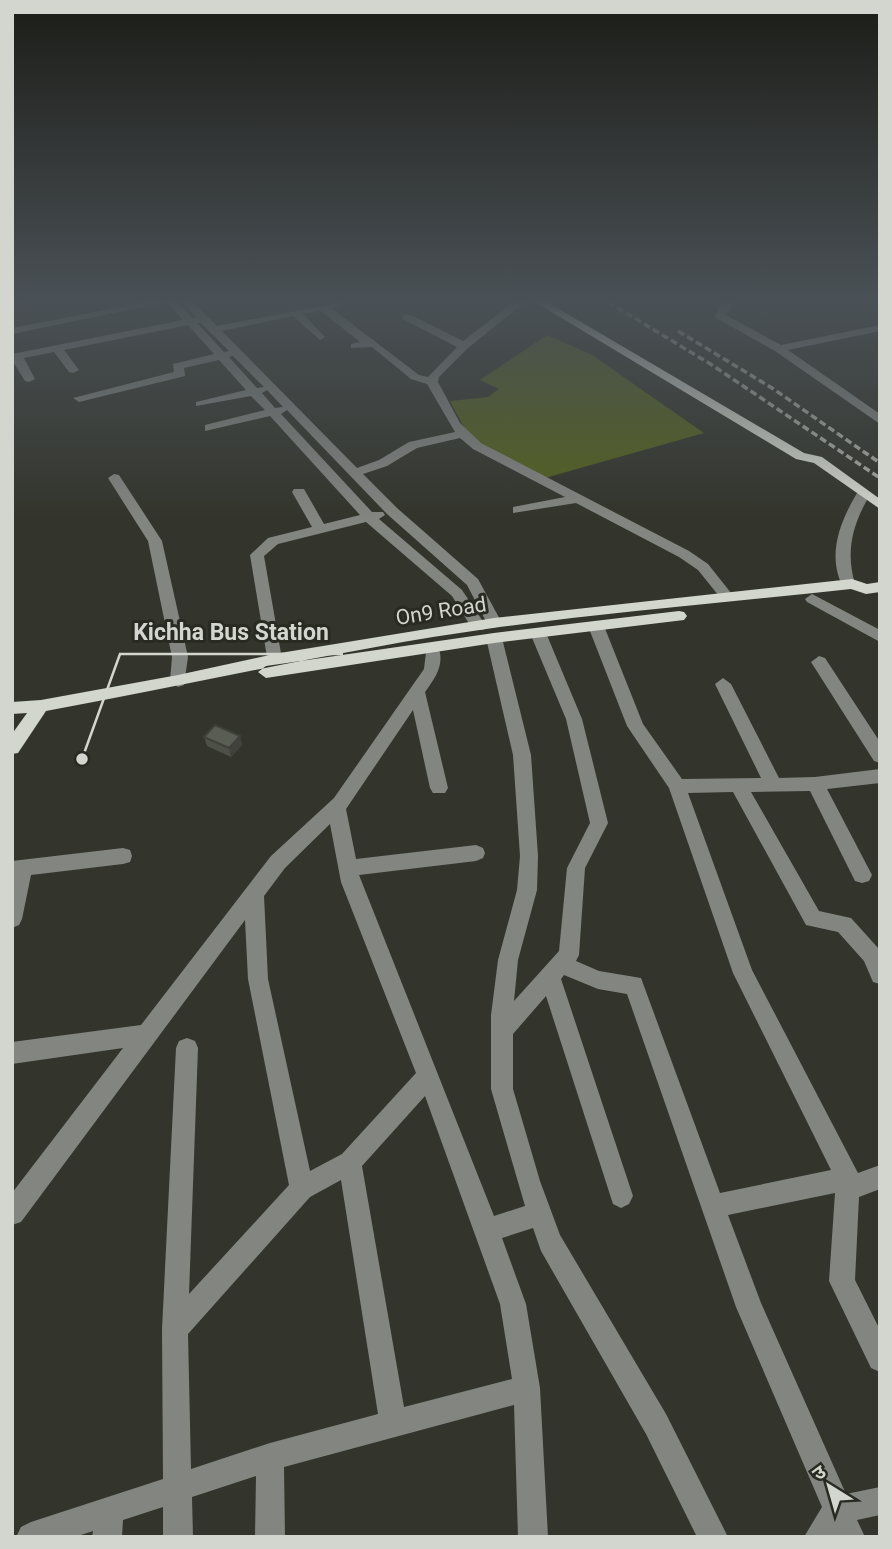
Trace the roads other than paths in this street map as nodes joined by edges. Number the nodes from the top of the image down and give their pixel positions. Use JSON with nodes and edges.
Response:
{"nodes":[{"id":1,"x":26,"y":374,"type":"edge"},
{"id":2,"x":180,"y":374,"type":"edge"},
{"id":3,"x":237,"y":374,"type":"edge"},
{"id":4,"x":258,"y":374,"type":"edge"},
{"id":5,"x":412,"y":374,"type":"edge"},
{"id":6,"x":436,"y":374,"type":"edge"},
{"id":7,"x":662,"y":374,"type":"edge"},
{"id":8,"x":680,"y":374,"type":"edge"},
{"id":9,"x":815,"y":374,"type":"edge"},
{"id":10,"x":29,"y":379,"type":"dead end"},
{"id":11,"x":432,"y":382,"type":"junction"},
{"id":12,"x":271,"y":387,"type":"junction"},
{"id":13,"x":254,"y":392,"type":"junction"},
{"id":14,"x":79,"y":398,"type":"dead end"},
{"id":15,"x":200,"y":404,"type":"dead end"},
{"id":16,"x":880,"y":405,"type":"edge"},
{"id":17,"x":291,"y":407,"type":"junction"},
{"id":18,"x":864,"y":409,"type":"junction"},
{"id":19,"x":274,"y":412,"type":"junction"},
{"id":20,"x":880,"y":421,"type":"edge"},
{"id":21,"x":209,"y":428,"type":"dead end"},
{"id":22,"x":462,"y":434,"type":"junction"},
{"id":23,"x":818,"y":460,"type":"junction"},
{"id":24,"x":354,"y":472,"type":"junction"},
{"id":25,"x":114,"y":478,"type":"dead end"},
{"id":26,"x":299,"y":492,"type":"dead end"},
{"id":27,"x":864,"y":493,"type":"junction"},
{"id":28,"x":575,"y":499,"type":"junction"},
{"id":29,"x":880,"y":505,"type":"edge"},
{"id":30,"x":518,"y":510,"type":"dead end"},
{"id":31,"x":391,"y":511,"type":"junction"},
{"id":32,"x":370,"y":518,"type":"junction"},
{"id":33,"x":320,"y":530,"type":"junction"},
{"id":34,"x":848,"y":584,"type":"junction"},
{"id":35,"x":873,"y":588,"type":"edge"},
{"id":36,"x":728,"y":598,"type":"junction"},
{"id":37,"x":812,"y":599,"type":"junction"},
{"id":38,"x":596,"y":626,"type":"junction"},
{"id":39,"x":489,"y":629,"type":"junction"},
{"id":40,"x":538,"y":633,"type":"junction"},
{"id":41,"x":880,"y":637,"type":"edge"},
{"id":42,"x":432,"y":648,"type":"junction"},
{"id":43,"x":274,"y":659,"type":"junction"},
{"id":44,"x":818,"y":662,"type":"dead end"},
{"id":45,"x":178,"y":681,"type":"junction"},
{"id":46,"x":723,"y":684,"type":"dead end"},
{"id":47,"x":417,"y":692,"type":"junction"},
{"id":48,"x":41,"y":706,"type":"junction"},
{"id":49,"x":12,"y":708,"type":"edge"},
{"id":50,"x":12,"y":748,"type":"edge"},
{"id":51,"x":880,"y":757,"type":"edge"},
{"id":52,"x":880,"y":776,"type":"edge"},
{"id":53,"x":774,"y":784,"type":"junction"},
{"id":54,"x":815,"y":784,"type":"junction"},
{"id":55,"x":738,"y":785,"type":"junction"},
{"id":56,"x":677,"y":786,"type":"junction"},
{"id":57,"x":439,"y":788,"type":"dead end"},
{"id":58,"x":336,"y":806,"type":"junction"},
{"id":59,"x":476,"y":853,"type":"dead end"},
{"id":60,"x":123,"y":856,"type":"dead end"},
{"id":61,"x":18,"y":868,"type":"edge"},
{"id":62,"x":349,"y":868,"type":"junction"},
{"id":63,"x":862,"y":875,"type":"dead end"},
{"id":64,"x":254,"y":895,"type":"junction"},
{"id":65,"x":12,"y":919,"type":"edge"},
{"id":66,"x":876,"y":956,"type":"edge"},
{"id":67,"x":555,"y":970,"type":"junction"},
{"id":68,"x":880,"y":975,"type":"edge"},
{"id":69,"x":502,"y":1030,"type":"junction"},
{"id":70,"x":147,"y":1035,"type":"junction"},
{"id":71,"x":187,"y":1048,"type":"dead end"},
{"id":72,"x":12,"y":1053,"type":"edge"},
{"id":73,"x":429,"y":1076,"type":"junction"},
{"id":74,"x":350,"y":1162,"type":"junction"},
{"id":75,"x":880,"y":1177,"type":"edge"},
{"id":76,"x":848,"y":1184,"type":"junction"},
{"id":77,"x":302,"y":1189,"type":"junction"},
{"id":78,"x":621,"y":1196,"type":"dead end"},
{"id":79,"x":713,"y":1206,"type":"junction"},
{"id":80,"x":12,"y":1213,"type":"edge"},
{"id":81,"x":540,"y":1214,"type":"junction"},
{"id":82,"x":487,"y":1230,"type":"junction"},
{"id":83,"x":176,"y":1329,"type":"junction"},
{"id":84,"x":880,"y":1359,"type":"edge"},
{"id":85,"x":527,"y":1388,"type":"junction"},
{"id":86,"x":393,"y":1424,"type":"junction"},
{"id":87,"x":270,"y":1457,"type":"junction"},
{"id":88,"x":178,"y":1487,"type":"junction"},
{"id":89,"x":880,"y":1501,"type":"edge"},
{"id":90,"x":838,"y":1510,"type":"junction"},
{"id":91,"x":108,"y":1523,"type":"edge"},
{"id":92,"x":31,"y":1537,"type":"edge"},
{"id":93,"x":178,"y":1537,"type":"edge"},
{"id":94,"x":270,"y":1537,"type":"edge"},
{"id":95,"x":533,"y":1537,"type":"edge"},
{"id":96,"x":712,"y":1537,"type":"edge"},
{"id":97,"x":819,"y":1537,"type":"edge"},
{"id":98,"x":850,"y":1537,"type":"edge"}],
"edges":[{"from":1,"to":10,"type":"street"},
{"from":2,"to":14,"type":"street"},
{"from":3,"to":13,"type":"street"},
{"from":4,"to":12,"type":"street"},
{"from":5,"to":11,"type":"street"},
{"from":6,"to":11,"type":"street"},
{"from":7,"to":23,"type":"main road"},
{"from":8,"to":23,"type":"main road"},
{"from":9,"to":18,"type":"street"},
{"from":11,"to":22,"type":"street"},
{"from":12,"to":13,"type":"street"},
{"from":12,"to":17,"type":"street"},
{"from":13,"to":15,"type":"street"},
{"from":13,"to":19,"type":"street"},
{"from":16,"to":18,"type":"street"},
{"from":17,"to":19,"type":"street"},
{"from":17,"to":24,"type":"street"},
{"from":18,"to":20,"type":"street"},
{"from":19,"to":21,"type":"street"},
{"from":19,"to":32,"type":"street"},
{"from":22,"to":24,"type":"street"},
{"from":22,"to":28,"type":"street"},
{"from":23,"to":27,"type":"main road"},
{"from":24,"to":31,"type":"street"},
{"from":25,"to":45,"type":"street"},
{"from":26,"to":33,"type":"street"},
{"from":27,"to":29,"type":"main road"},
{"from":27,"to":34,"type":"street"},
{"from":28,"to":30,"type":"street"},
{"from":28,"to":36,"type":"street"},
{"from":31,"to":32,"type":"street"},
{"from":31,"to":39,"type":"street"},
{"from":32,"to":33,"type":"street"},
{"from":32,"to":39,"type":"street"},
{"from":33,"to":43,"type":"street"},
{"from":34,"to":35,"type":"main road","name":"On9 Road"},
{"from":34,"to":36,"type":"main road","name":"On9 Road"},
{"from":35,"to":37,"type":"main road"},
{"from":36,"to":39,"type":"main road","name":"On9 Road"},
{"from":37,"to":38,"type":"main road"},
{"from":37,"to":41,"type":"street"},
{"from":38,"to":40,"type":"main road"},
{"from":38,"to":56,"type":"street"},
{"from":39,"to":40,"type":"main road"},
{"from":39,"to":42,"type":"main road"},
{"from":39,"to":43,"type":"main road","name":"On9 Road"},
{"from":39,"to":69,"type":"street"},
{"from":40,"to":67,"type":"street"},
{"from":42,"to":45,"type":"main road"},
{"from":42,"to":47,"type":"street"},
{"from":43,"to":45,"type":"main road","name":"On9 Road"},
{"from":44,"to":51,"type":"street"},
{"from":45,"to":48,"type":"main road","name":"On9 Road"},
{"from":46,"to":53,"type":"street"},
{"from":47,"to":57,"type":"street"},
{"from":47,"to":58,"type":"street"},
{"from":48,"to":49,"type":"main road","name":"On9 Road"},
{"from":48,"to":50,"type":"main road"},
{"from":52,"to":54,"type":"street"},
{"from":53,"to":54,"type":"street"},
{"from":53,"to":55,"type":"street"},
{"from":54,"to":63,"type":"street"},
{"from":55,"to":56,"type":"street"},
{"from":55,"to":66,"type":"street"},
{"from":56,"to":76,"type":"street"},
{"from":58,"to":62,"type":"street"},
{"from":58,"to":64,"type":"street"},
{"from":59,"to":62,"type":"street"},
{"from":60,"to":61,"type":"street"},
{"from":61,"to":65,"type":"street"},
{"from":62,"to":73,"type":"street"},
{"from":64,"to":70,"type":"street"},
{"from":64,"to":77,"type":"street"},
{"from":66,"to":68,"type":"street"},
{"from":67,"to":69,"type":"street"},
{"from":67,"to":78,"type":"street"},
{"from":67,"to":79,"type":"street"},
{"from":69,"to":81,"type":"street"},
{"from":70,"to":72,"type":"street"},
{"from":70,"to":80,"type":"street"},
{"from":71,"to":83,"type":"street"},
{"from":73,"to":74,"type":"street"},
{"from":73,"to":82,"type":"street"},
{"from":74,"to":77,"type":"street"},
{"from":74,"to":86,"type":"street"},
{"from":75,"to":76,"type":"street"},
{"from":76,"to":79,"type":"street"},
{"from":76,"to":84,"type":"street"},
{"from":77,"to":83,"type":"street"},
{"from":79,"to":90,"type":"street"},
{"from":81,"to":82,"type":"street"},
{"from":81,"to":96,"type":"street"},
{"from":82,"to":85,"type":"street"},
{"from":83,"to":88,"type":"street"},
{"from":85,"to":86,"type":"street"},
{"from":85,"to":95,"type":"street"},
{"from":86,"to":87,"type":"street"},
{"from":87,"to":88,"type":"street"},
{"from":87,"to":94,"type":"street"},
{"from":88,"to":91,"type":"street"},
{"from":88,"to":93,"type":"street"},
{"from":89,"to":90,"type":"street"},
{"from":90,"to":97,"type":"street"},
{"from":90,"to":98,"type":"street"},
{"from":91,"to":92,"type":"street"}]}
